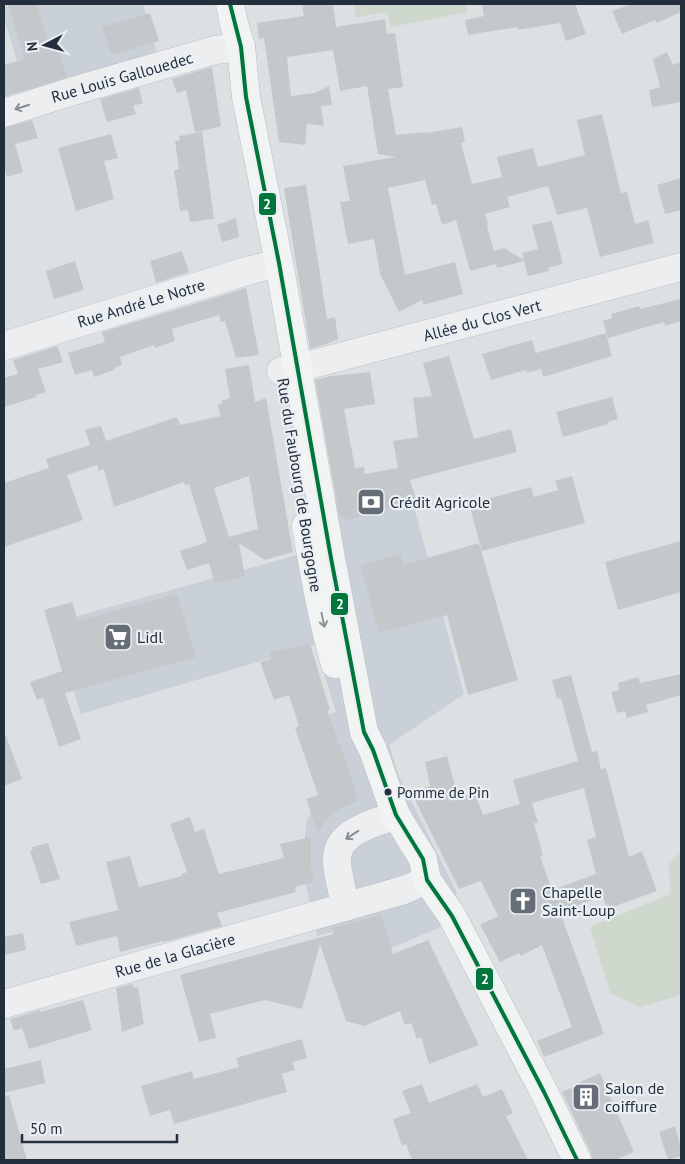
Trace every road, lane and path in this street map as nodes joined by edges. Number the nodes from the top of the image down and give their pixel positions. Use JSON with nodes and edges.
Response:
{"nodes":[{"id":1,"x":234,"y":31,"type":"edge"},
{"id":2,"x":4,"y":113,"type":"edge"},
{"id":3,"x":271,"y":265,"type":"junction"},
{"id":4,"x":681,"y":267,"type":"edge"},
{"id":5,"x":4,"y":346,"type":"edge"},
{"id":6,"x":290,"y":370,"type":"junction"},
{"id":7,"x":392,"y":817,"type":"junction"},
{"id":8,"x":423,"y":882,"type":"junction"},
{"id":9,"x":346,"y":907,"type":"junction"},
{"id":10,"x":460,"y":951,"type":"junction"},
{"id":11,"x":4,"y":1004,"type":"edge"},
{"id":12,"x":558,"y":1160,"type":"edge"},
{"id":13,"x":566,"y":1160,"type":"edge"},
{"id":14,"x":577,"y":1160,"type":"edge"}],
"edges":[{"from":1,"to":2,"type":"street","name":"Rue Louis Gallouedec","one_way":true},
{"from":1,"to":3,"type":"main road","name":"Rue du Faubourg de Bourgogne"},
{"from":3,"to":5,"type":"street","name":"Rue André Le Notre"},
{"from":3,"to":6,"type":"main road","name":"Rue du Faubourg de Bourgogne"},
{"from":4,"to":6,"type":"street","name":"Allée du Clos Vert"},
{"from":6,"to":7,"type":"main road","name":"Rue du Faubourg de Bourgogne"},
{"from":7,"to":8,"type":"main road","name":"Rue du Faubourg de Bourgogne"},
{"from":7,"to":9,"type":"street","one_way":true},
{"from":8,"to":9,"type":"street","name":"Rue de la Glacière"},
{"from":8,"to":10,"type":"main road","name":"Rue du Faubourg de Bourgogne"},
{"from":8,"to":14,"type":"main road","name":"Rue du Faubourg de Bourgogne"},
{"from":9,"to":11,"type":"street","name":"Rue de la Glacière"},
{"from":10,"to":12,"type":"main road","name":"Rue du Faubourg de Bourgogne"},
{"from":10,"to":13,"type":"main road","name":"Rue du Faubourg de Bourgogne"}]}
